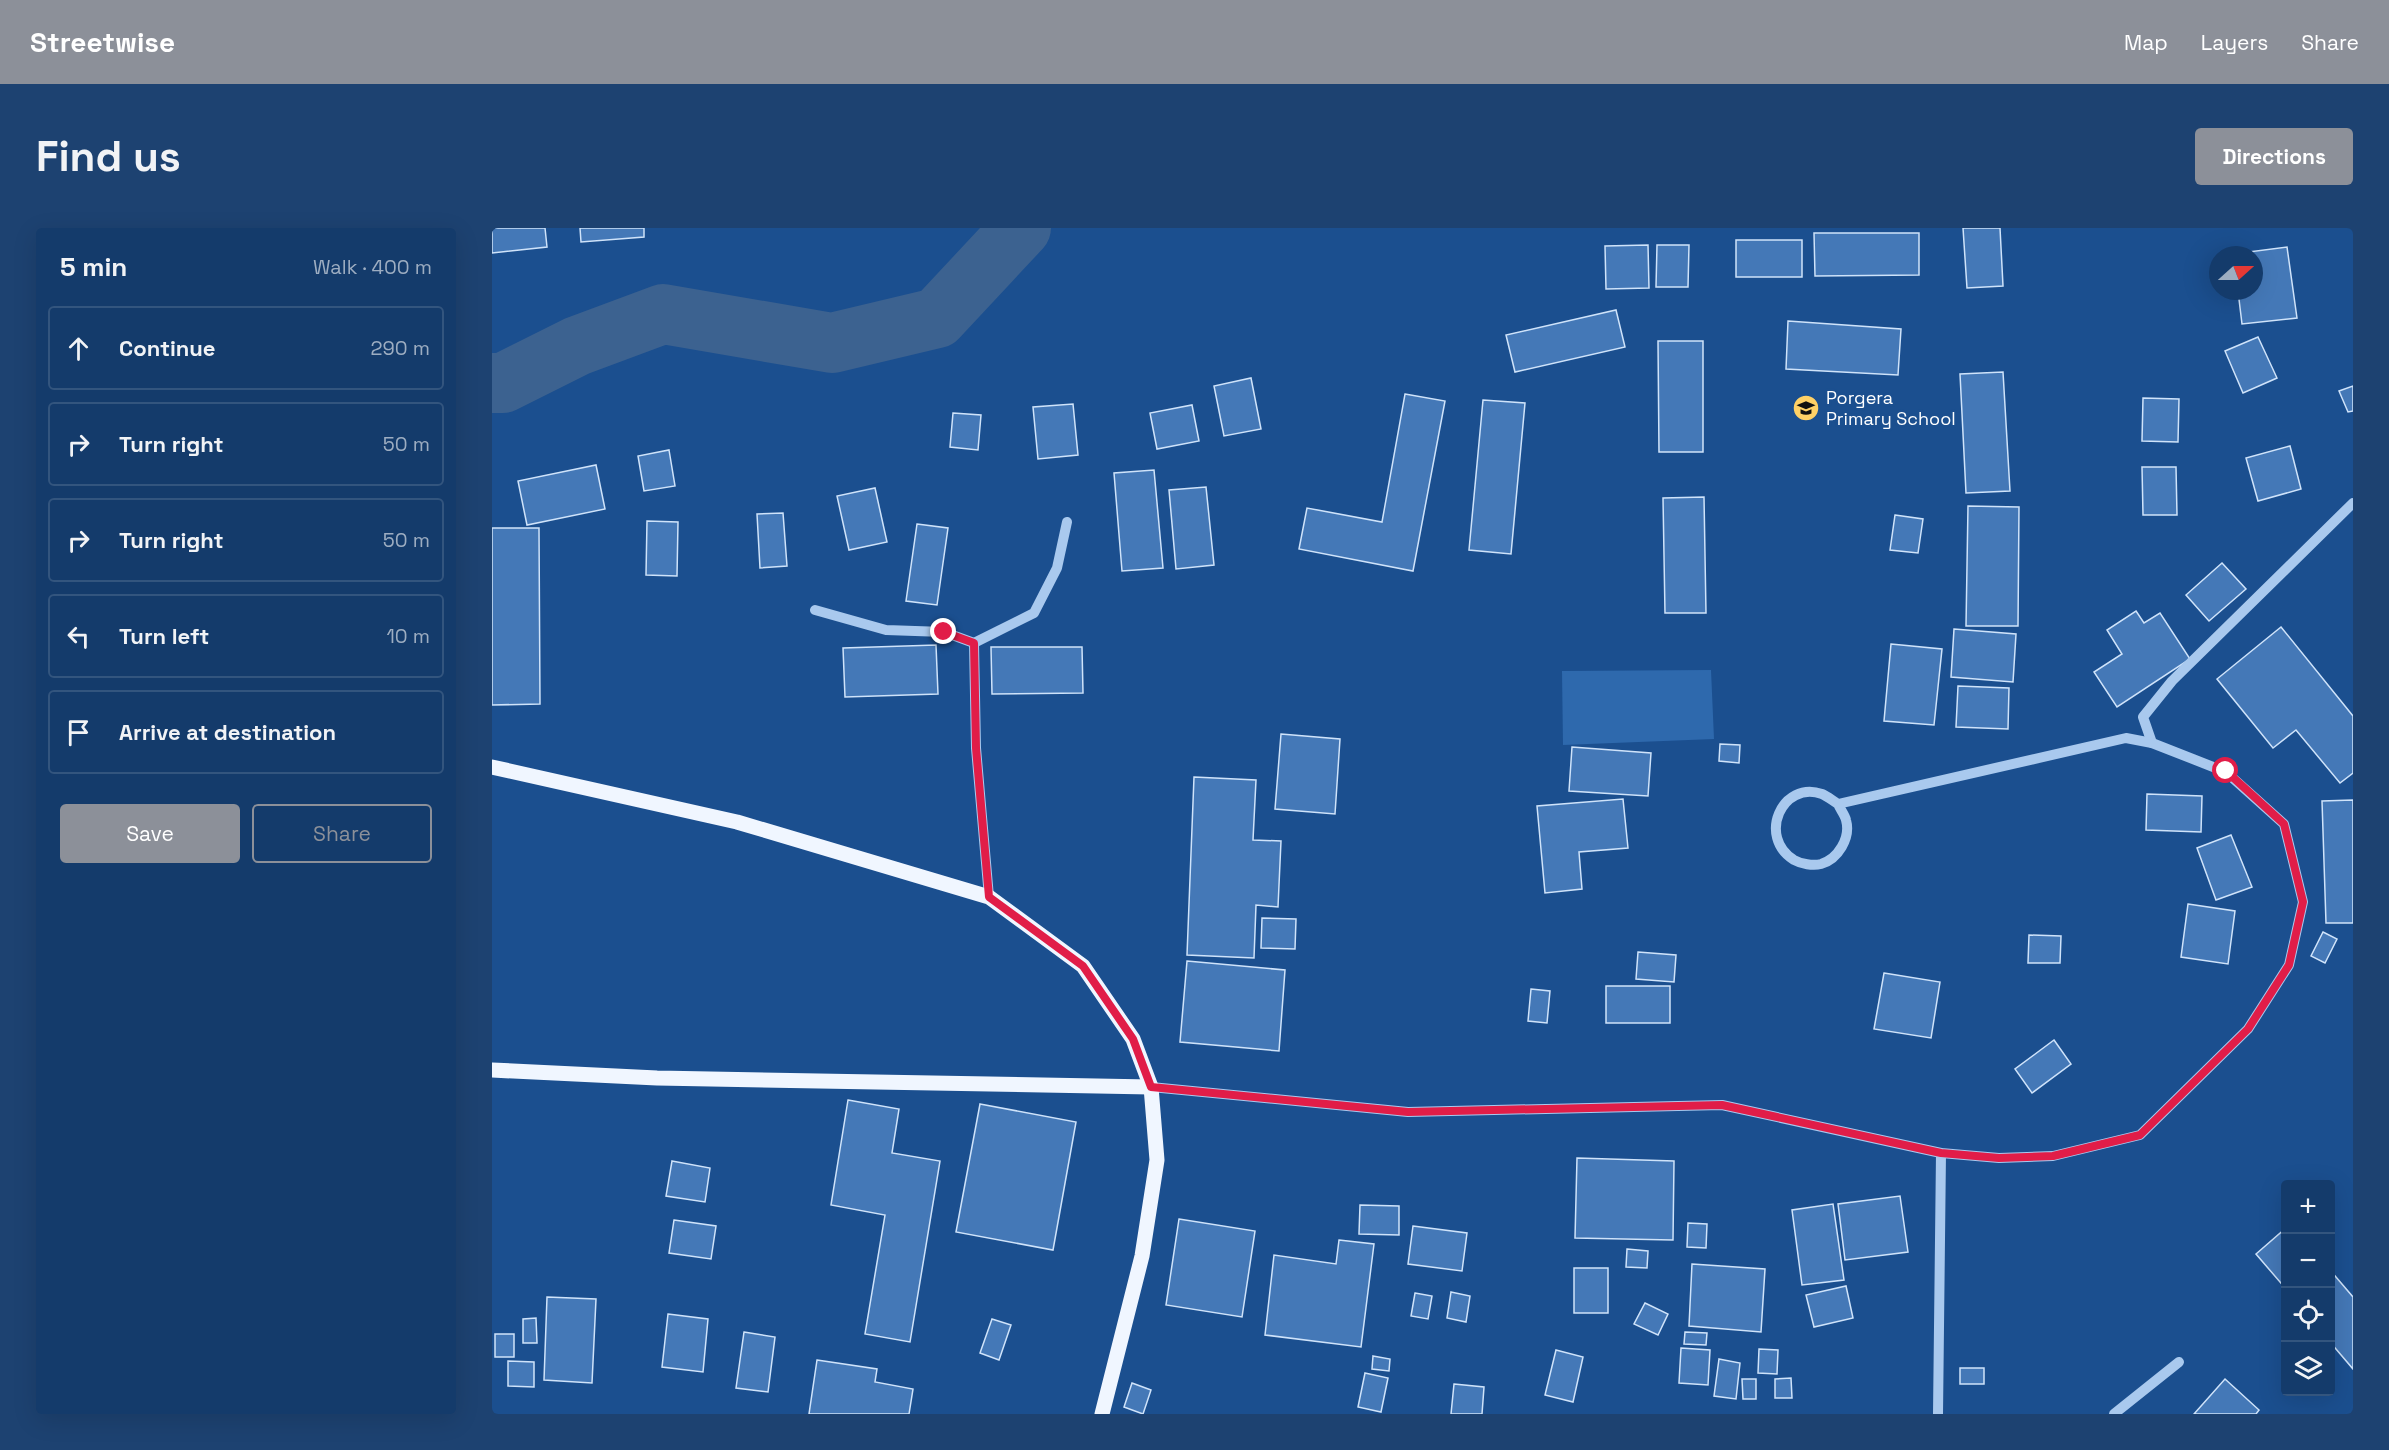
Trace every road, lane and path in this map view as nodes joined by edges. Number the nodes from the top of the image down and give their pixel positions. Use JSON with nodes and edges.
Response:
{"nodes":[{"id":1,"x":2353,"y":503,"type":"edge"},
{"id":2,"x":1067,"y":522,"type":"dead end"},
{"id":3,"x":815,"y":609,"type":"dead end"},
{"id":4,"x":974,"y":643,"type":"junction"},
{"id":5,"x":2152,"y":743,"type":"junction"},
{"id":6,"x":492,"y":767,"type":"edge"},
{"id":7,"x":1838,"y":804,"type":"junction"},
{"id":8,"x":989,"y":897,"type":"junction"},
{"id":9,"x":492,"y":1070,"type":"edge"},
{"id":10,"x":1151,"y":1087,"type":"junction"},
{"id":11,"x":1941,"y":1153,"type":"junction"},
{"id":12,"x":2180,"y":1362,"type":"dead end"},
{"id":13,"x":1102,"y":1414,"type":"edge"},
{"id":14,"x":1938,"y":1414,"type":"edge"},
{"id":15,"x":2114,"y":1414,"type":"edge"}],
"edges":[{"from":1,"to":5,"type":"street"},
{"from":2,"to":4,"type":"street"},
{"from":3,"to":4,"type":"street"},
{"from":4,"to":8,"type":"street"},
{"from":5,"to":7,"type":"street"},
{"from":5,"to":11,"type":"street"},
{"from":6,"to":8,"type":"main road"},
{"from":7,"to":7,"type":"street"},
{"from":8,"to":10,"type":"main road"},
{"from":9,"to":10,"type":"main road"},
{"from":10,"to":11,"type":"street"},
{"from":10,"to":13,"type":"main road"},
{"from":11,"to":14,"type":"street"},
{"from":12,"to":15,"type":"street"}]}
